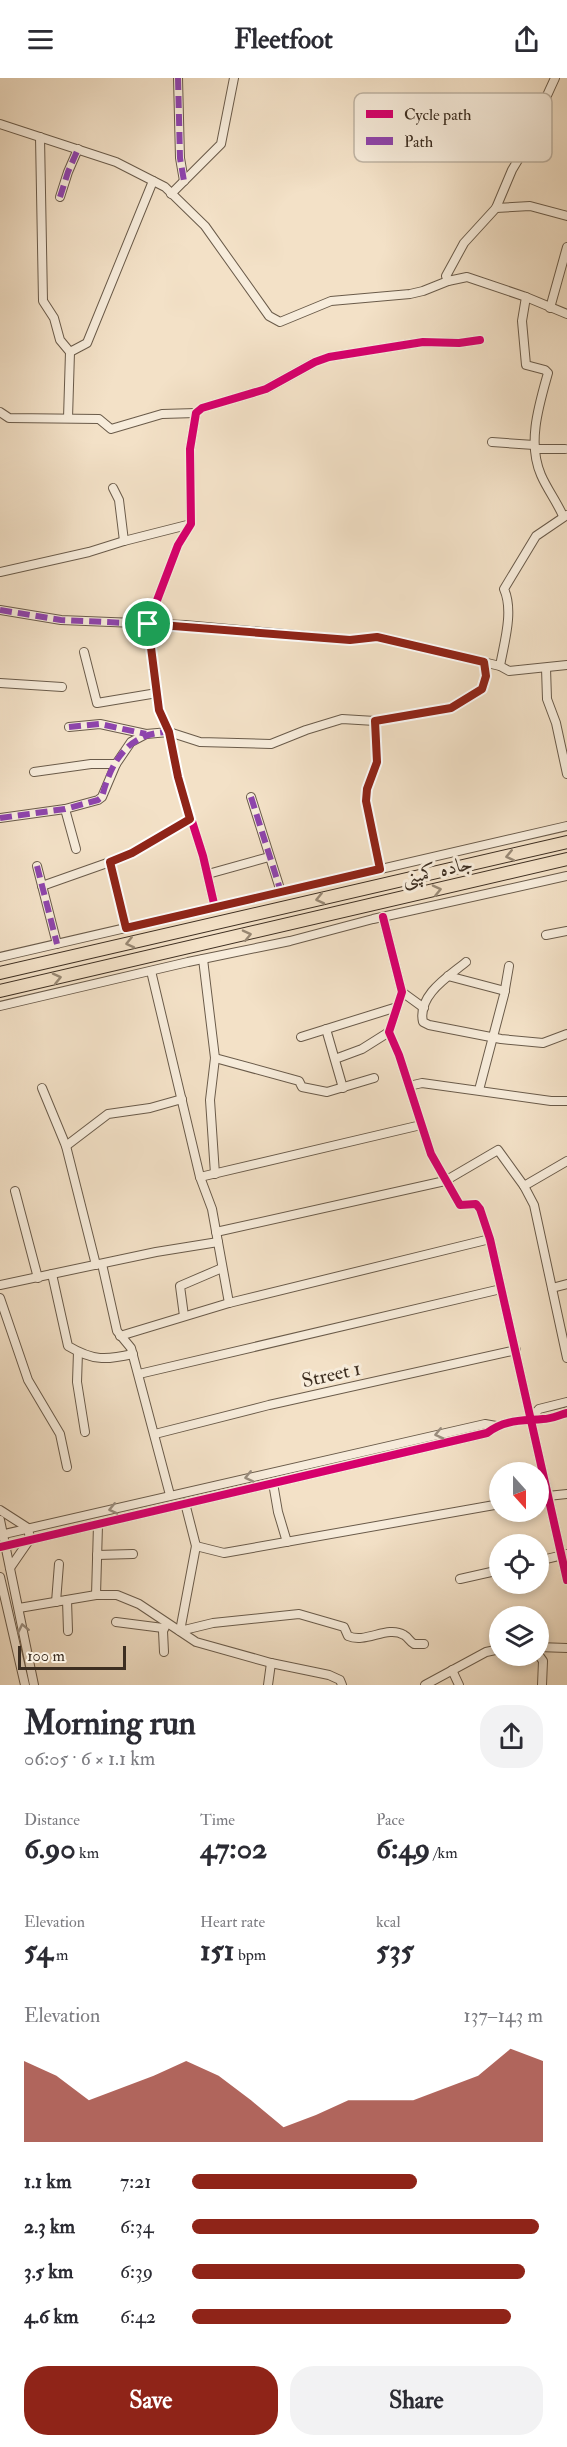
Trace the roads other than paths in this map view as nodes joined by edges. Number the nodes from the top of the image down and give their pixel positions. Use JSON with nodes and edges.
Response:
{"nodes":[{"id":1,"x":178,"y":78,"type":"edge"},
{"id":2,"x":234,"y":78,"type":"edge"},
{"id":3,"x":555,"y":78,"type":"edge"},
{"id":4,"x":548,"y":93,"type":"edge"},
{"id":5,"x":0,"y":124,"type":"edge"},
{"id":6,"x":40,"y":137,"type":"junction"},
{"id":7,"x":78,"y":149,"type":"junction"},
{"id":8,"x":518,"y":162,"type":"edge"},
{"id":9,"x":153,"y":181,"type":"junction"},
{"id":10,"x":184,"y":181,"type":"junction"},
{"id":11,"x":171,"y":194,"type":"junction"},
{"id":12,"x":60,"y":197,"type":"dead end"},
{"id":13,"x":496,"y":208,"type":"junction"},
{"id":14,"x":567,"y":216,"type":"edge"},
{"id":15,"x":567,"y":247,"type":"edge"},
{"id":16,"x":448,"y":281,"type":"junction"},
{"id":17,"x":526,"y":297,"type":"junction"},
{"id":18,"x":550,"y":308,"type":"junction"},
{"id":19,"x":567,"y":314,"type":"edge"},
{"id":20,"x":480,"y":340,"type":"dead end"},
{"id":21,"x":70,"y":352,"type":"junction"},
{"id":22,"x":0,"y":412,"type":"edge"},
{"id":23,"x":196,"y":413,"type":"junction"},
{"id":24,"x":68,"y":418,"type":"junction"},
{"id":25,"x":492,"y":442,"type":"dead end"},
{"id":26,"x":535,"y":447,"type":"junction"},
{"id":27,"x":565,"y":449,"type":"dead end"},
{"id":28,"x":114,"y":488,"type":"dead end"},
{"id":29,"x":565,"y":516,"type":"edge"},
{"id":30,"x":191,"y":524,"type":"junction"},
{"id":31,"x":124,"y":540,"type":"junction"},
{"id":32,"x":0,"y":572,"type":"edge"},
{"id":33,"x":0,"y":610,"type":"edge"},
{"id":34,"x":148,"y":624,"type":"junction"},
{"id":35,"x":84,"y":652,"type":"dead end"},
{"id":36,"x":484,"y":662,"type":"junction"},
{"id":37,"x":567,"y":665,"type":"edge"},
{"id":38,"x":500,"y":666,"type":"junction"},
{"id":39,"x":546,"y":668,"type":"junction"},
{"id":40,"x":0,"y":683,"type":"edge"},
{"id":41,"x":62,"y":687,"type":"dead end"},
{"id":42,"x":157,"y":693,"type":"junction"},
{"id":43,"x":375,"y":721,"type":"junction"},
{"id":44,"x":69,"y":727,"type":"dead end"},
{"id":45,"x":169,"y":732,"type":"junction"},
{"id":46,"x":146,"y":734,"type":"junction"},
{"id":47,"x":116,"y":764,"type":"junction"},
{"id":48,"x":34,"y":772,"type":"dead end"},
{"id":49,"x":567,"y":774,"type":"edge"},
{"id":50,"x":250,"y":797,"type":"dead end"},
{"id":51,"x":65,"y":809,"type":"junction"},
{"id":52,"x":0,"y":818,"type":"edge"},
{"id":53,"x":190,"y":819,"type":"junction"},
{"id":54,"x":567,"y":826,"type":"edge"},
{"id":55,"x":567,"y":842,"type":"edge"},
{"id":56,"x":76,"y":849,"type":"dead end"},
{"id":57,"x":269,"y":857,"type":"junction"},
{"id":58,"x":567,"y":859,"type":"edge"},
{"id":59,"x":110,"y":862,"type":"junction"},
{"id":60,"x":37,"y":866,"type":"dead end"},
{"id":61,"x":380,"y":869,"type":"junction"},
{"id":62,"x":208,"y":874,"type":"junction"},
{"id":63,"x":567,"y":876,"type":"edge"},
{"id":64,"x":42,"y":886,"type":"junction"},
{"id":65,"x":281,"y":892,"type":"junction"},
{"id":66,"x":215,"y":908,"type":"junction"},
{"id":67,"x":383,"y":917,"type":"junction"},
{"id":68,"x":126,"y":928,"type":"junction"},
{"id":69,"x":567,"y":932,"type":"edge"},
{"id":70,"x":546,"y":935,"type":"dead end"},
{"id":71,"x":57,"y":944,"type":"junction"},
{"id":72,"x":0,"y":957,"type":"edge"},
{"id":73,"x":203,"y":959,"type":"junction"},
{"id":74,"x":466,"y":962,"type":"dead end"},
{"id":75,"x":509,"y":966,"type":"dead end"},
{"id":76,"x":151,"y":971,"type":"junction"},
{"id":77,"x":0,"y":973,"type":"edge"},
{"id":78,"x":448,"y":976,"type":"junction"},
{"id":79,"x":505,"y":990,"type":"junction"},
{"id":80,"x":0,"y":991,"type":"edge"},
{"id":81,"x":402,"y":992,"type":"junction"},
{"id":82,"x":0,"y":1006,"type":"edge"},
{"id":83,"x":397,"y":1007,"type":"junction"},
{"id":84,"x":424,"y":1008,"type":"junction"},
{"id":85,"x":326,"y":1029,"type":"junction"},
{"id":86,"x":388,"y":1032,"type":"junction"},
{"id":87,"x":567,"y":1034,"type":"edge"},
{"id":88,"x":301,"y":1037,"type":"dead end"},
{"id":89,"x":493,"y":1037,"type":"junction"},
{"id":90,"x":215,"y":1058,"type":"junction"},
{"id":91,"x":335,"y":1059,"type":"junction"},
{"id":92,"x":374,"y":1078,"type":"dead end"},
{"id":93,"x":409,"y":1086,"type":"junction"},
{"id":94,"x":42,"y":1088,"type":"dead end"},
{"id":95,"x":343,"y":1088,"type":"junction"},
{"id":96,"x":479,"y":1090,"type":"junction"},
{"id":97,"x":182,"y":1099,"type":"junction"},
{"id":98,"x":567,"y":1101,"type":"edge"},
{"id":99,"x":421,"y":1125,"type":"junction"},
{"id":100,"x":66,"y":1146,"type":"junction"},
{"id":101,"x":567,"y":1161,"type":"edge"},
{"id":102,"x":215,"y":1174,"type":"junction"},
{"id":103,"x":200,"y":1178,"type":"junction"},
{"id":104,"x":445,"y":1181,"type":"junction"},
{"id":105,"x":524,"y":1186,"type":"junction"},
{"id":106,"x":15,"y":1191,"type":"dead end"},
{"id":107,"x":216,"y":1232,"type":"junction"},
{"id":108,"x":490,"y":1239,"type":"junction"},
{"id":109,"x":218,"y":1242,"type":"junction"},
{"id":110,"x":99,"y":1264,"type":"junction"},
{"id":111,"x":222,"y":1268,"type":"junction"},
{"id":112,"x":52,"y":1274,"type":"junction"},
{"id":113,"x":38,"y":1278,"type":"junction"},
{"id":114,"x":567,"y":1284,"type":"edge"},
{"id":115,"x":0,"y":1285,"type":"edge"},
{"id":116,"x":501,"y":1288,"type":"junction"},
{"id":117,"x":552,"y":1288,"type":"junction"},
{"id":118,"x":0,"y":1298,"type":"edge"},
{"id":119,"x":229,"y":1303,"type":"junction"},
{"id":120,"x":184,"y":1316,"type":"junction"},
{"id":121,"x":120,"y":1336,"type":"junction"},
{"id":122,"x":516,"y":1350,"type":"junction"},
{"id":123,"x":78,"y":1352,"type":"junction"},
{"id":124,"x":133,"y":1354,"type":"junction"},
{"id":125,"x":567,"y":1358,"type":"edge"},
{"id":126,"x":139,"y":1374,"type":"junction"},
{"id":127,"x":567,"y":1402,"type":"edge"},
{"id":128,"x":567,"y":1413,"type":"edge"},
{"id":129,"x":531,"y":1418,"type":"junction"},
{"id":130,"x":496,"y":1426,"type":"junction"},
{"id":131,"x":85,"y":1432,"type":"dead end"},
{"id":132,"x":155,"y":1434,"type":"junction"},
{"id":133,"x":541,"y":1462,"type":"edge"},
{"id":134,"x":67,"y":1467,"type":"dead end"},
{"id":135,"x":273,"y":1483,"type":"junction"},
{"id":136,"x":567,"y":1494,"type":"edge"},
{"id":137,"x":170,"y":1495,"type":"junction"},
{"id":138,"x":549,"y":1496,"type":"edge"},
{"id":139,"x":549,"y":1500,"type":"edge"},
{"id":140,"x":185,"y":1503,"type":"junction"},
{"id":141,"x":489,"y":1506,"type":"edge"},
{"id":142,"x":0,"y":1510,"type":"edge"},
{"id":143,"x":0,"y":1520,"type":"edge"},
{"id":144,"x":98,"y":1525,"type":"junction"},
{"id":145,"x":28,"y":1528,"type":"junction"},
{"id":146,"x":2,"y":1534,"type":"edge"},
{"id":147,"x":30,"y":1539,"type":"junction"},
{"id":148,"x":287,"y":1542,"type":"junction"},
{"id":149,"x":3,"y":1546,"type":"edge"},
{"id":150,"x":196,"y":1546,"type":"junction"},
{"id":151,"x":133,"y":1554,"type":"dead end"},
{"id":152,"x":564,"y":1554,"type":"edge"},
{"id":153,"x":97,"y":1555,"type":"junction"},
{"id":154,"x":549,"y":1558,"type":"edge"},
{"id":155,"x":59,"y":1564,"type":"dead end"},
{"id":156,"x":10,"y":1568,"type":"junction"},
{"id":157,"x":489,"y":1572,"type":"edge"},
{"id":158,"x":0,"y":1577,"type":"edge"},
{"id":159,"x":460,"y":1579,"type":"dead end"},
{"id":160,"x":567,"y":1580,"type":"edge"},
{"id":161,"x":96,"y":1595,"type":"junction"},
{"id":162,"x":67,"y":1600,"type":"junction"},
{"id":163,"x":56,"y":1602,"type":"junction"},
{"id":164,"x":19,"y":1608,"type":"junction"},
{"id":165,"x":4,"y":1614,"type":"edge"},
{"id":166,"x":116,"y":1622,"type":"dead end"},
{"id":167,"x":166,"y":1625,"type":"junction"},
{"id":168,"x":68,"y":1631,"type":"dead end"},
{"id":169,"x":180,"y":1631,"type":"junction"},
{"id":170,"x":424,"y":1644,"type":"dead end"},
{"id":171,"x":549,"y":1647,"type":"edge"},
{"id":172,"x":567,"y":1648,"type":"edge"},
{"id":173,"x":489,"y":1651,"type":"edge"},
{"id":174,"x":164,"y":1652,"type":"dead end"},
{"id":175,"x":271,"y":1663,"type":"junction"},
{"id":176,"x":543,"y":1666,"type":"edge"},
{"id":177,"x":452,"y":1670,"type":"junction"},
{"id":178,"x":25,"y":1685,"type":"edge"},
{"id":179,"x":34,"y":1685,"type":"edge"},
{"id":180,"x":268,"y":1685,"type":"edge"},
{"id":181,"x":342,"y":1685,"type":"edge"},
{"id":182,"x":425,"y":1685,"type":"edge"},
{"id":183,"x":459,"y":1685,"type":"edge"},
{"id":184,"x":542,"y":1685,"type":"edge"}],
"edges":[{"from":1,"to":10,"type":"street"},
{"from":2,"to":10,"type":"street"},
{"from":3,"to":4,"type":"street"},
{"from":5,"to":6,"type":"street"},
{"from":6,"to":7,"type":"street"},
{"from":6,"to":21,"type":"street"},
{"from":7,"to":9,"type":"street"},
{"from":7,"to":12,"type":"street"},
{"from":8,"to":13,"type":"street"},
{"from":9,"to":11,"type":"street"},
{"from":9,"to":21,"type":"street"},
{"from":10,"to":11,"type":"street"},
{"from":11,"to":16,"type":"street"},
{"from":13,"to":14,"type":"street"},
{"from":13,"to":16,"type":"street"},
{"from":15,"to":18,"type":"street"},
{"from":16,"to":17,"type":"street"},
{"from":17,"to":18,"type":"street"},
{"from":17,"to":26,"type":"street"},
{"from":18,"to":19,"type":"street"},
{"from":20,"to":23,"type":"street"},
{"from":21,"to":24,"type":"street"},
{"from":22,"to":24,"type":"street"},
{"from":23,"to":24,"type":"street"},
{"from":23,"to":30,"type":"street"},
{"from":25,"to":26,"type":"street"},
{"from":26,"to":27,"type":"street"},
{"from":26,"to":29,"type":"street"},
{"from":28,"to":31,"type":"street"},
{"from":29,"to":38,"type":"street"},
{"from":30,"to":31,"type":"street"},
{"from":30,"to":34,"type":"street"},
{"from":31,"to":32,"type":"street"},
{"from":33,"to":34,"type":"street"},
{"from":34,"to":36,"type":"street"},
{"from":34,"to":42,"type":"street"},
{"from":35,"to":42,"type":"street"},
{"from":36,"to":38,"type":"street"},
{"from":36,"to":43,"type":"street"},
{"from":37,"to":39,"type":"street"},
{"from":38,"to":39,"type":"street"},
{"from":39,"to":49,"type":"street"},
{"from":40,"to":41,"type":"street"},
{"from":42,"to":45,"type":"street"},
{"from":43,"to":45,"type":"street"},
{"from":43,"to":61,"type":"street"},
{"from":44,"to":46,"type":"street"},
{"from":45,"to":46,"type":"street"},
{"from":45,"to":53,"type":"street"},
{"from":46,"to":47,"type":"street"},
{"from":47,"to":48,"type":"street"},
{"from":47,"to":51,"type":"street"},
{"from":50,"to":57,"type":"street"},
{"from":51,"to":52,"type":"street"},
{"from":51,"to":56,"type":"street"},
{"from":53,"to":59,"type":"street"},
{"from":53,"to":62,"type":"street"},
{"from":54,"to":61,"type":"street"},
{"from":55,"to":77,"type":"highway","name":"جاده کمپنی","one_way":true},
{"from":57,"to":62,"type":"street"},
{"from":57,"to":65,"type":"street"},
{"from":80,"to":58,"type":"highway","name":"جاده کمپنی","one_way":true},
{"from":59,"to":64,"type":"street"},
{"from":59,"to":68,"type":"street"},
{"from":60,"to":64,"type":"street"},
{"from":61,"to":65,"type":"street"},
{"from":62,"to":66,"type":"street"},
{"from":63,"to":67,"type":"street"},
{"from":64,"to":71,"type":"street"},
{"from":65,"to":66,"type":"street"},
{"from":66,"to":68,"type":"street"},
{"from":67,"to":73,"type":"street"},
{"from":67,"to":81,"type":"street"},
{"from":68,"to":71,"type":"street"},
{"from":69,"to":70,"type":"street"},
{"from":71,"to":72,"type":"street"},
{"from":73,"to":76,"type":"street"},
{"from":73,"to":90,"type":"street"},
{"from":74,"to":78,"type":"street"},
{"from":75,"to":79,"type":"street"},
{"from":76,"to":82,"type":"street"},
{"from":76,"to":97,"type":"street"},
{"from":78,"to":79,"type":"street"},
{"from":78,"to":84,"type":"street"},
{"from":79,"to":89,"type":"street"},
{"from":81,"to":83,"type":"street"},
{"from":81,"to":84,"type":"street"},
{"from":83,"to":85,"type":"street"},
{"from":83,"to":86,"type":"street"},
{"from":84,"to":89,"type":"street"},
{"from":85,"to":88,"type":"street"},
{"from":85,"to":91,"type":"street"},
{"from":86,"to":91,"type":"street"},
{"from":86,"to":93,"type":"street"},
{"from":87,"to":89,"type":"street"},
{"from":89,"to":96,"type":"street"},
{"from":90,"to":95,"type":"street"},
{"from":90,"to":102,"type":"street"},
{"from":91,"to":95,"type":"street"},
{"from":92,"to":95,"type":"street"},
{"from":93,"to":96,"type":"street"},
{"from":93,"to":99,"type":"street"},
{"from":94,"to":100,"type":"street"},
{"from":96,"to":98,"type":"street"},
{"from":97,"to":100,"type":"street"},
{"from":97,"to":103,"type":"street"},
{"from":99,"to":102,"type":"street"},
{"from":99,"to":104,"type":"street"},
{"from":100,"to":110,"type":"street"},
{"from":101,"to":105,"type":"street"},
{"from":102,"to":103,"type":"street"},
{"from":103,"to":107,"type":"street"},
{"from":104,"to":105,"type":"street"},
{"from":104,"to":107,"type":"street"},
{"from":104,"to":108,"type":"street"},
{"from":105,"to":117,"type":"street"},
{"from":106,"to":113,"type":"street"},
{"from":107,"to":109,"type":"street"},
{"from":108,"to":116,"type":"street"},
{"from":108,"to":119,"type":"street"},
{"from":109,"to":110,"type":"street"},
{"from":109,"to":111,"type":"street"},
{"from":110,"to":112,"type":"street"},
{"from":110,"to":121,"type":"street"},
{"from":111,"to":119,"type":"street"},
{"from":111,"to":120,"type":"street"},
{"from":112,"to":113,"type":"street"},
{"from":112,"to":123,"type":"street"},
{"from":113,"to":115,"type":"street"},
{"from":114,"to":117,"type":"street"},
{"from":116,"to":122,"type":"street"},
{"from":116,"to":126,"type":"street"},
{"from":117,"to":125,"type":"street"},
{"from":118,"to":134,"type":"street"},
{"from":119,"to":120,"type":"street"},
{"from":120,"to":121,"type":"street"},
{"from":121,"to":124,"type":"street"},
{"from":122,"to":129,"type":"street"},
{"from":122,"to":132,"type":"street","name":"Street 1"},
{"from":123,"to":124,"type":"street"},
{"from":123,"to":131,"type":"street"},
{"from":124,"to":126,"type":"street"},
{"from":126,"to":132,"type":"street"},
{"from":127,"to":129,"type":"street"},
{"from":128,"to":129,"type":"street"},
{"from":129,"to":130,"type":"street"},
{"from":129,"to":133,"type":"street"},
{"from":130,"to":135,"type":"street"},
{"from":130,"to":137,"type":"street","one_way":true},
{"from":132,"to":137,"type":"street"},
{"from":135,"to":140,"type":"street"},
{"from":135,"to":148,"type":"street"},
{"from":136,"to":138,"type":"street"},
{"from":137,"to":145,"type":"street","one_way":true},
{"from":139,"to":152,"type":"street"},
{"from":140,"to":144,"type":"street"},
{"from":140,"to":150,"type":"street"},
{"from":141,"to":148,"type":"street"},
{"from":142,"to":145,"type":"street"},
{"from":143,"to":146,"type":"street"},
{"from":144,"to":147,"type":"street"},
{"from":144,"to":153,"type":"street"},
{"from":145,"to":146,"type":"street"},
{"from":145,"to":147,"type":"street"},
{"from":146,"to":149,"type":"street"},
{"from":147,"to":149,"type":"street"},
{"from":147,"to":156,"type":"street"},
{"from":148,"to":150,"type":"street"},
{"from":149,"to":156,"type":"street"},
{"from":150,"to":169,"type":"street"},
{"from":151,"to":153,"type":"street"},
{"from":152,"to":154,"type":"street"},
{"from":152,"to":160,"type":"street"},
{"from":153,"to":161,"type":"street"},
{"from":155,"to":163,"type":"street"},
{"from":156,"to":164,"type":"street"},
{"from":157,"to":159,"type":"street"},
{"from":158,"to":165,"type":"street"},
{"from":161,"to":162,"type":"street"},
{"from":161,"to":167,"type":"street"},
{"from":162,"to":163,"type":"street"},
{"from":162,"to":168,"type":"street"},
{"from":163,"to":164,"type":"street"},
{"from":179,"to":164,"type":"street","one_way":true},
{"from":165,"to":178,"type":"street"},
{"from":166,"to":167,"type":"street"},
{"from":167,"to":169,"type":"street"},
{"from":167,"to":174,"type":"street"},
{"from":169,"to":170,"type":"street"},
{"from":169,"to":175,"type":"street"},
{"from":171,"to":172,"type":"street"},
{"from":173,"to":177,"type":"street"},
{"from":175,"to":180,"type":"street"},
{"from":175,"to":181,"type":"street"},
{"from":176,"to":184,"type":"street"},
{"from":177,"to":182,"type":"street"},
{"from":177,"to":183,"type":"street"}]}
